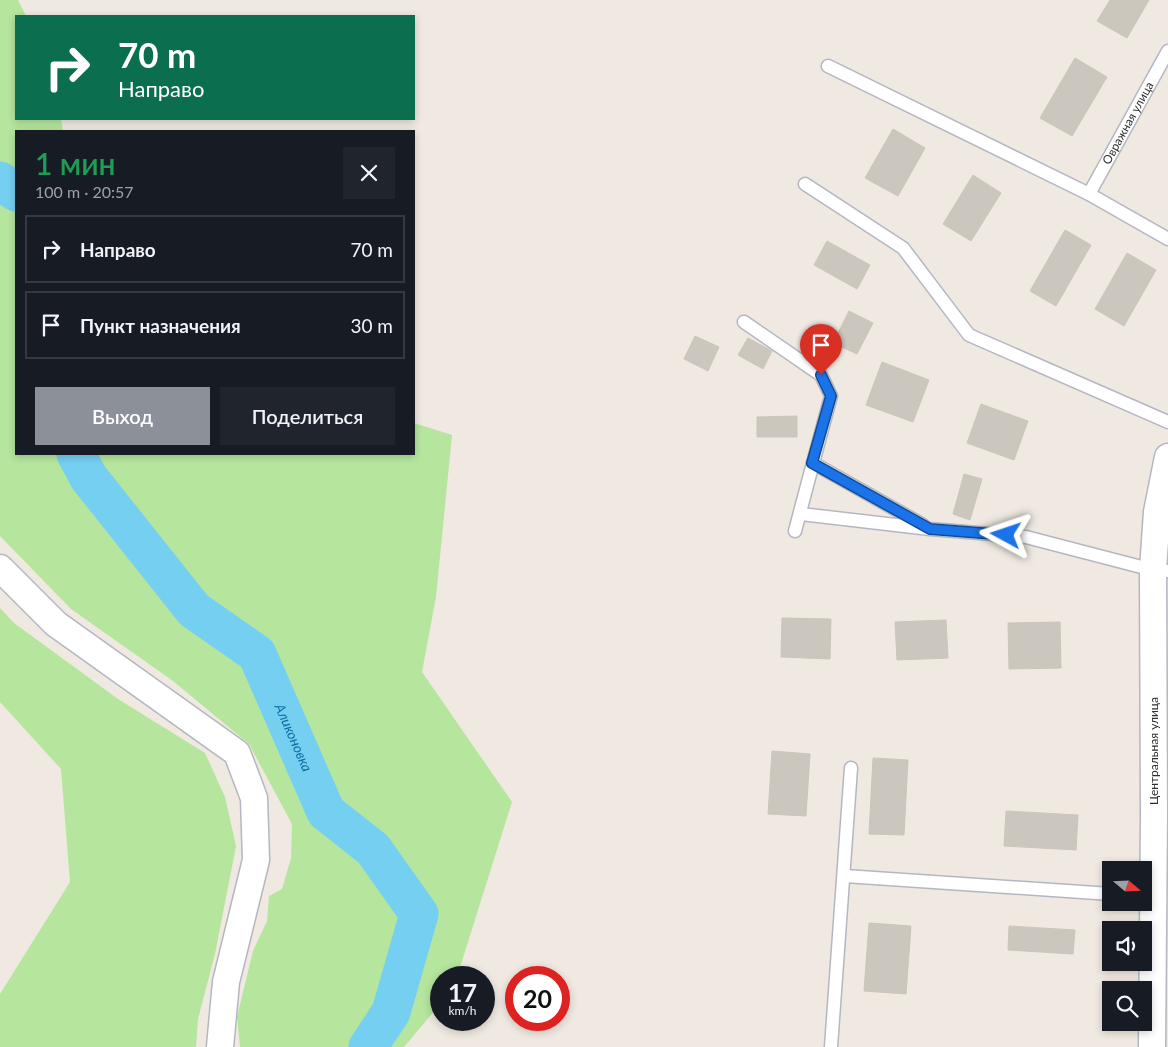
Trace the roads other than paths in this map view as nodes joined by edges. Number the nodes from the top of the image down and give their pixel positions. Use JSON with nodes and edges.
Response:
{"nodes":[{"id":1,"x":1168,"y":51,"type":"edge"},
{"id":2,"x":828,"y":66,"type":"dead end"},
{"id":3,"x":805,"y":184,"type":"dead end"},
{"id":4,"x":1088,"y":194,"type":"junction"},
{"id":5,"x":1168,"y":239,"type":"edge"},
{"id":6,"x":744,"y":322,"type":"dead end"},
{"id":7,"x":1168,"y":422,"type":"edge"},
{"id":8,"x":1168,"y":457,"type":"edge"},
{"id":9,"x":812,"y":463,"type":"junction"},
{"id":10,"x":801,"y":514,"type":"junction"},
{"id":11,"x":930,"y":529,"type":"junction"},
{"id":12,"x":795,"y":532,"type":"dead end"},
{"id":13,"x":0,"y":568,"type":"edge"},
{"id":14,"x":1160,"y":570,"type":"edge"},
{"id":15,"x":851,"y":768,"type":"dead end"},
{"id":16,"x":1161,"y":769,"type":"edge"},
{"id":17,"x":1161,"y":814,"type":"edge"},
{"id":18,"x":845,"y":876,"type":"junction"},
{"id":19,"x":1152,"y":876,"type":"edge"},
{"id":20,"x":1102,"y":893,"type":"edge"},
{"id":21,"x":1151,"y":911,"type":"edge"},
{"id":22,"x":1161,"y":994,"type":"edge"},
{"id":23,"x":220,"y":1047,"type":"edge"},
{"id":24,"x":831,"y":1047,"type":"edge"},
{"id":25,"x":1152,"y":1047,"type":"edge"}],
"edges":[{"from":1,"to":4,"type":"lane","name":"Овражная улица"},
{"from":2,"to":4,"type":"lane"},
{"from":3,"to":7,"type":"lane"},
{"from":4,"to":5,"type":"lane"},
{"from":6,"to":9,"type":"lane"},
{"from":8,"to":14,"type":"street","name":"Центральная улица"},
{"from":9,"to":10,"type":"lane"},
{"from":9,"to":11,"type":"lane"},
{"from":10,"to":11,"type":"lane"},
{"from":10,"to":12,"type":"lane"},
{"from":11,"to":14,"type":"lane"},
{"from":13,"to":23,"type":"street"},
{"from":14,"to":16,"type":"street","name":"Центральная улица"},
{"from":15,"to":18,"type":"lane"},
{"from":16,"to":17,"type":"street","name":"Центральная улица"},
{"from":17,"to":19,"type":"street","name":"Центральная улица"},
{"from":18,"to":20,"type":"lane"},
{"from":18,"to":24,"type":"lane"},
{"from":21,"to":22,"type":"street","name":"Центральная улица"},
{"from":22,"to":25,"type":"street","name":"Центральная улица"}]}
